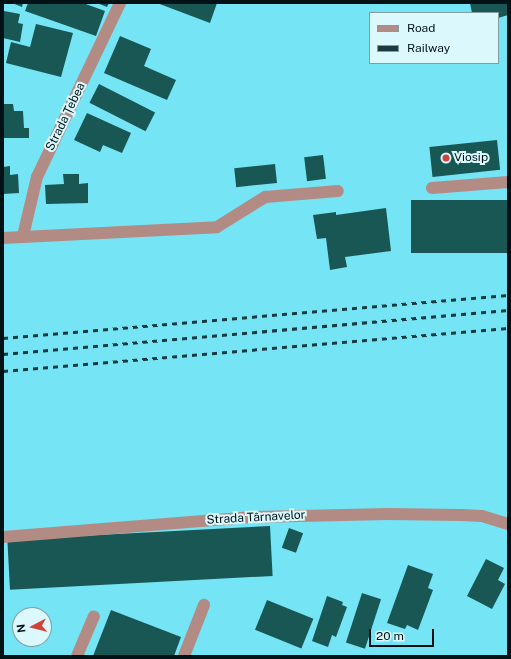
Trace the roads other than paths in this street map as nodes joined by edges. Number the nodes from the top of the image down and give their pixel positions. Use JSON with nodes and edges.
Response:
{"nodes":[{"id":1,"x":120,"y":3,"type":"edge"},
{"id":2,"x":508,"y":182,"type":"edge"},
{"id":3,"x":432,"y":188,"type":"dead end"},
{"id":4,"x":338,"y":191,"type":"dead end"},
{"id":5,"x":23,"y":236,"type":"junction"},
{"id":6,"x":3,"y":238,"type":"edge"},
{"id":7,"x":508,"y":524,"type":"edge"},
{"id":8,"x":3,"y":537,"type":"edge"},
{"id":9,"x":204,"y":605,"type":"dead end"},
{"id":10,"x":94,"y":616,"type":"dead end"},
{"id":11,"x":78,"y":656,"type":"edge"},
{"id":12,"x":184,"y":656,"type":"edge"}],
"edges":[{"from":1,"to":5,"type":"street","name":"Strada Țebea"},
{"from":2,"to":3,"type":"street"},
{"from":4,"to":5,"type":"street"},
{"from":5,"to":6,"type":"street"},
{"from":7,"to":8,"type":"street","name":"Strada Târnavelor"},
{"from":9,"to":12,"type":"street"},
{"from":10,"to":11,"type":"street"}]}
